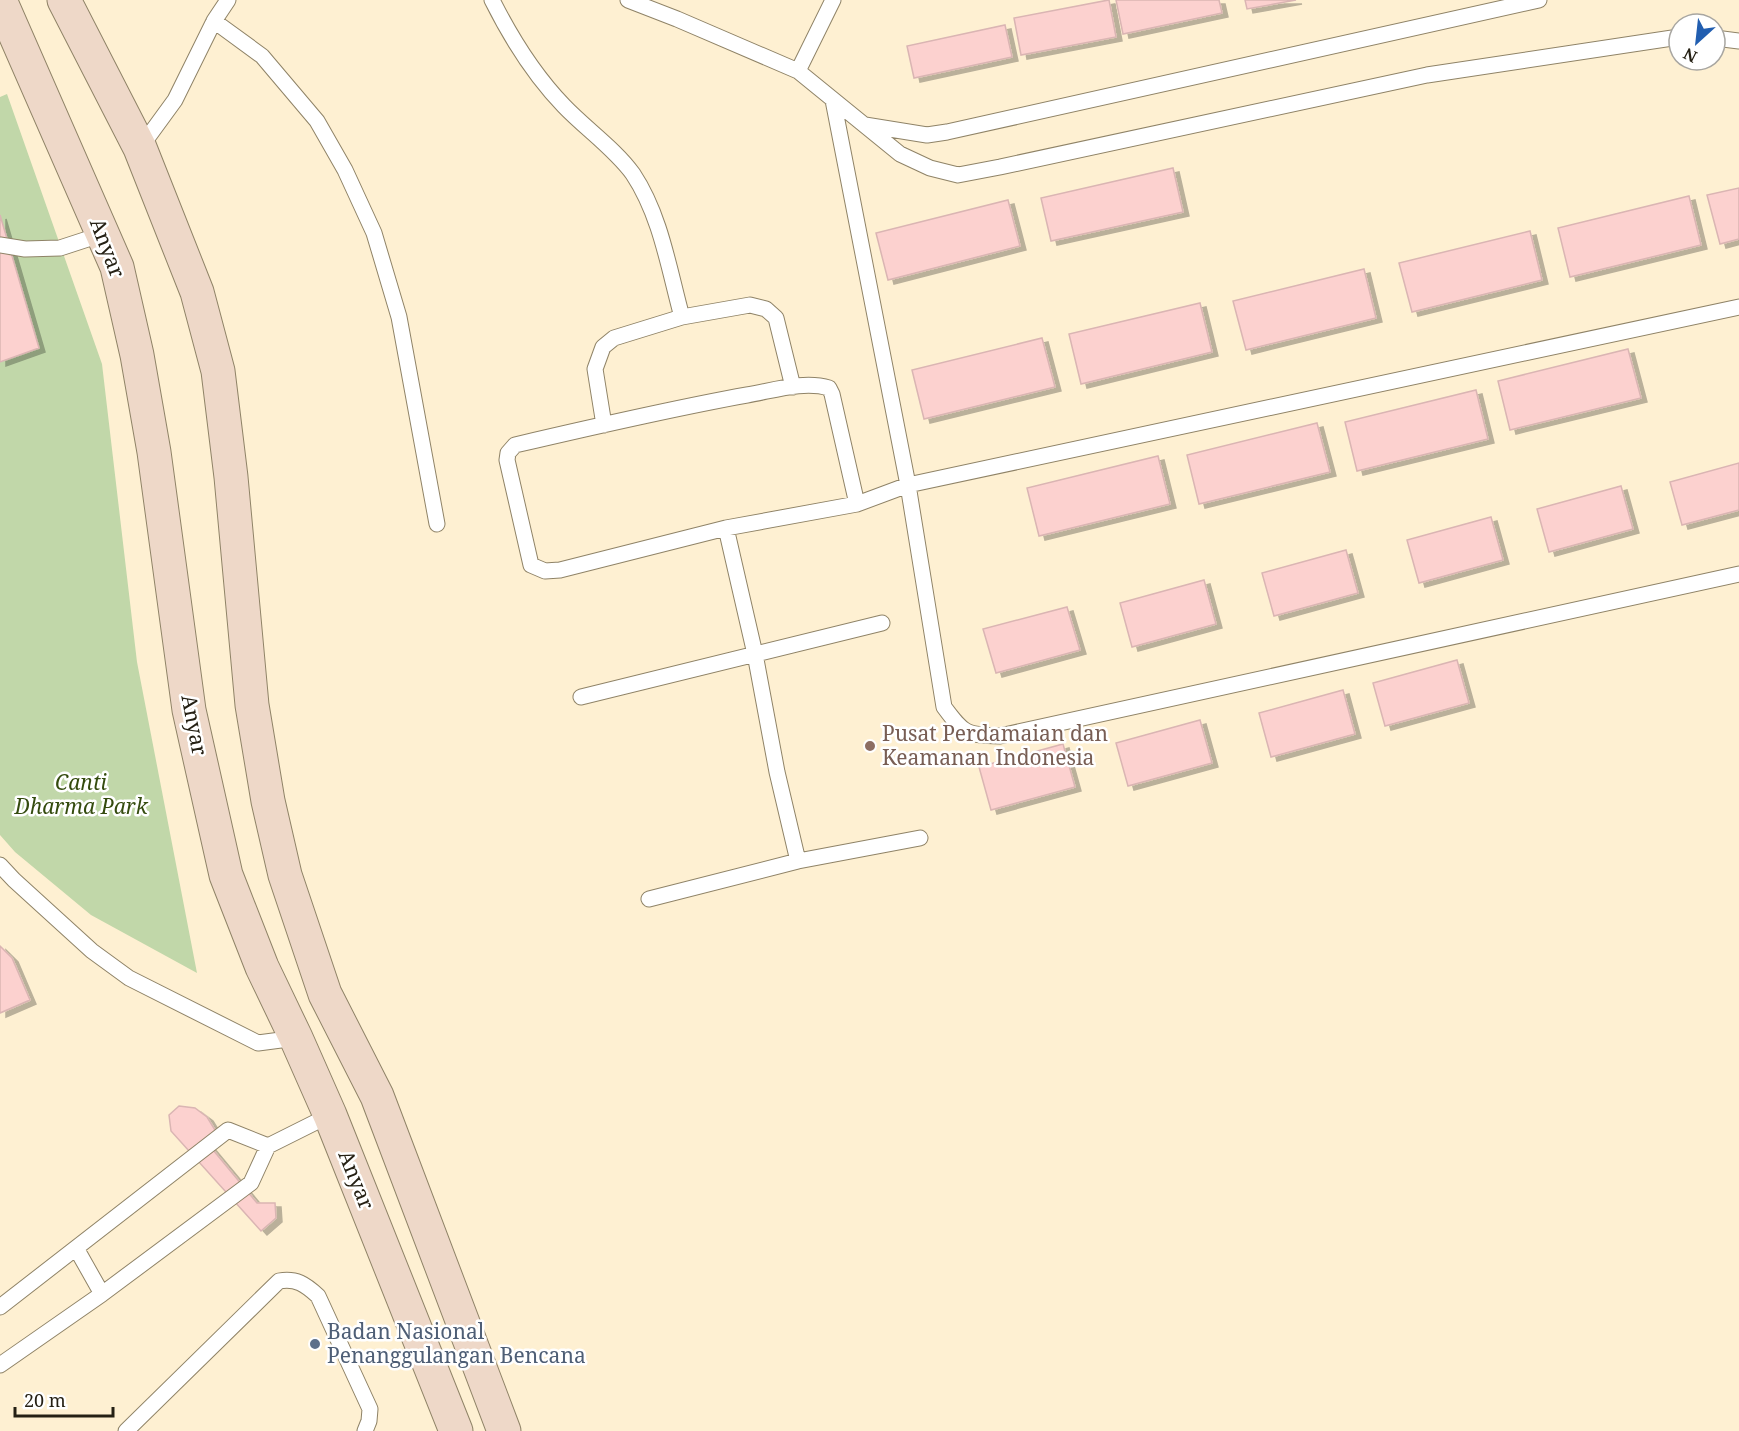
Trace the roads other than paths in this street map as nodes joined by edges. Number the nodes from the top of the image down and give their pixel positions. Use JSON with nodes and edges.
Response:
{"nodes":[{"id":1,"x":0,"y":0,"type":"edge"},
{"id":2,"x":64,"y":0,"type":"edge"},
{"id":3,"x":228,"y":0,"type":"edge"},
{"id":4,"x":492,"y":0,"type":"edge"},
{"id":5,"x":628,"y":0,"type":"edge"},
{"id":6,"x":833,"y":0,"type":"edge"},
{"id":7,"x":1539,"y":0,"type":"edge"},
{"id":8,"x":214,"y":21,"type":"junction"},
{"id":9,"x":1667,"y":39,"type":"edge"},
{"id":10,"x":798,"y":71,"type":"junction"},
{"id":11,"x":833,"y":100,"type":"junction"},
{"id":12,"x":862,"y":124,"type":"junction"},
{"id":13,"x":140,"y":148,"type":"junction"},
{"id":14,"x":103,"y":234,"type":"junction"},
{"id":15,"x":0,"y":245,"type":"edge"},
{"id":16,"x":1739,"y":307,"type":"edge"},
{"id":17,"x":682,"y":317,"type":"junction"},
{"id":18,"x":793,"y":387,"type":"junction"},
{"id":19,"x":604,"y":425,"type":"junction"},
{"id":20,"x":908,"y":485,"type":"junction"},
{"id":21,"x":857,"y":504,"type":"junction"},
{"id":22,"x":437,"y":524,"type":"dead end"},
{"id":23,"x":726,"y":528,"type":"junction"},
{"id":24,"x":1739,"y":574,"type":"edge"},
{"id":25,"x":882,"y":623,"type":"dead end"},
{"id":26,"x":755,"y":654,"type":"junction"},
{"id":27,"x":581,"y":697,"type":"dead end"},
{"id":28,"x":920,"y":838,"type":"dead end"},
{"id":29,"x":798,"y":861,"type":"junction"},
{"id":30,"x":0,"y":865,"type":"edge"},
{"id":31,"x":649,"y":898,"type":"dead end"},
{"id":32,"x":296,"y":1038,"type":"junction"},
{"id":33,"x":377,"y":1096,"type":"junction"},
{"id":34,"x":330,"y":1115,"type":"junction"},
{"id":35,"x":268,"y":1146,"type":"junction"},
{"id":36,"x":76,"y":1248,"type":"junction"},
{"id":37,"x":102,"y":1294,"type":"junction"},
{"id":38,"x":0,"y":1307,"type":"edge"},
{"id":39,"x":0,"y":1365,"type":"edge"},
{"id":40,"x":126,"y":1431,"type":"edge"},
{"id":41,"x":365,"y":1431,"type":"edge"},
{"id":42,"x":456,"y":1431,"type":"edge"},
{"id":43,"x":504,"y":1431,"type":"edge"}],
"edges":[{"from":1,"to":14,"type":"street","name":"Anyar"},
{"from":2,"to":13,"type":"street"},
{"from":3,"to":8,"type":"lane"},
{"from":4,"to":17,"type":"lane"},
{"from":5,"to":10,"type":"lane"},
{"from":6,"to":10,"type":"lane"},
{"from":7,"to":12,"type":"lane"},
{"from":8,"to":13,"type":"lane"},
{"from":8,"to":22,"type":"lane"},
{"from":9,"to":12,"type":"lane"},
{"from":10,"to":11,"type":"lane"},
{"from":11,"to":12,"type":"lane"},
{"from":11,"to":20,"type":"lane"},
{"from":13,"to":33,"type":"street"},
{"from":14,"to":15,"type":"lane"},
{"from":14,"to":32,"type":"street","name":"Anyar"},
{"from":16,"to":20,"type":"lane"},
{"from":17,"to":18,"type":"lane"},
{"from":17,"to":19,"type":"lane"},
{"from":18,"to":19,"type":"lane"},
{"from":18,"to":21,"type":"lane"},
{"from":19,"to":23,"type":"lane"},
{"from":20,"to":21,"type":"lane"},
{"from":20,"to":24,"type":"lane"},
{"from":21,"to":23,"type":"lane"},
{"from":23,"to":26,"type":"lane"},
{"from":25,"to":26,"type":"lane"},
{"from":26,"to":27,"type":"lane"},
{"from":26,"to":29,"type":"lane"},
{"from":28,"to":29,"type":"lane"},
{"from":29,"to":31,"type":"lane"},
{"from":30,"to":32,"type":"lane"},
{"from":32,"to":34,"type":"street","name":"Anyar"},
{"from":33,"to":34,"type":"street"},
{"from":33,"to":43,"type":"street"},
{"from":34,"to":35,"type":"lane"},
{"from":34,"to":42,"type":"street","name":"Anyar"},
{"from":35,"to":36,"type":"lane"},
{"from":35,"to":37,"type":"lane"},
{"from":36,"to":37,"type":"lane"},
{"from":36,"to":38,"type":"lane"},
{"from":37,"to":39,"type":"lane"},
{"from":40,"to":41,"type":"lane"}]}
